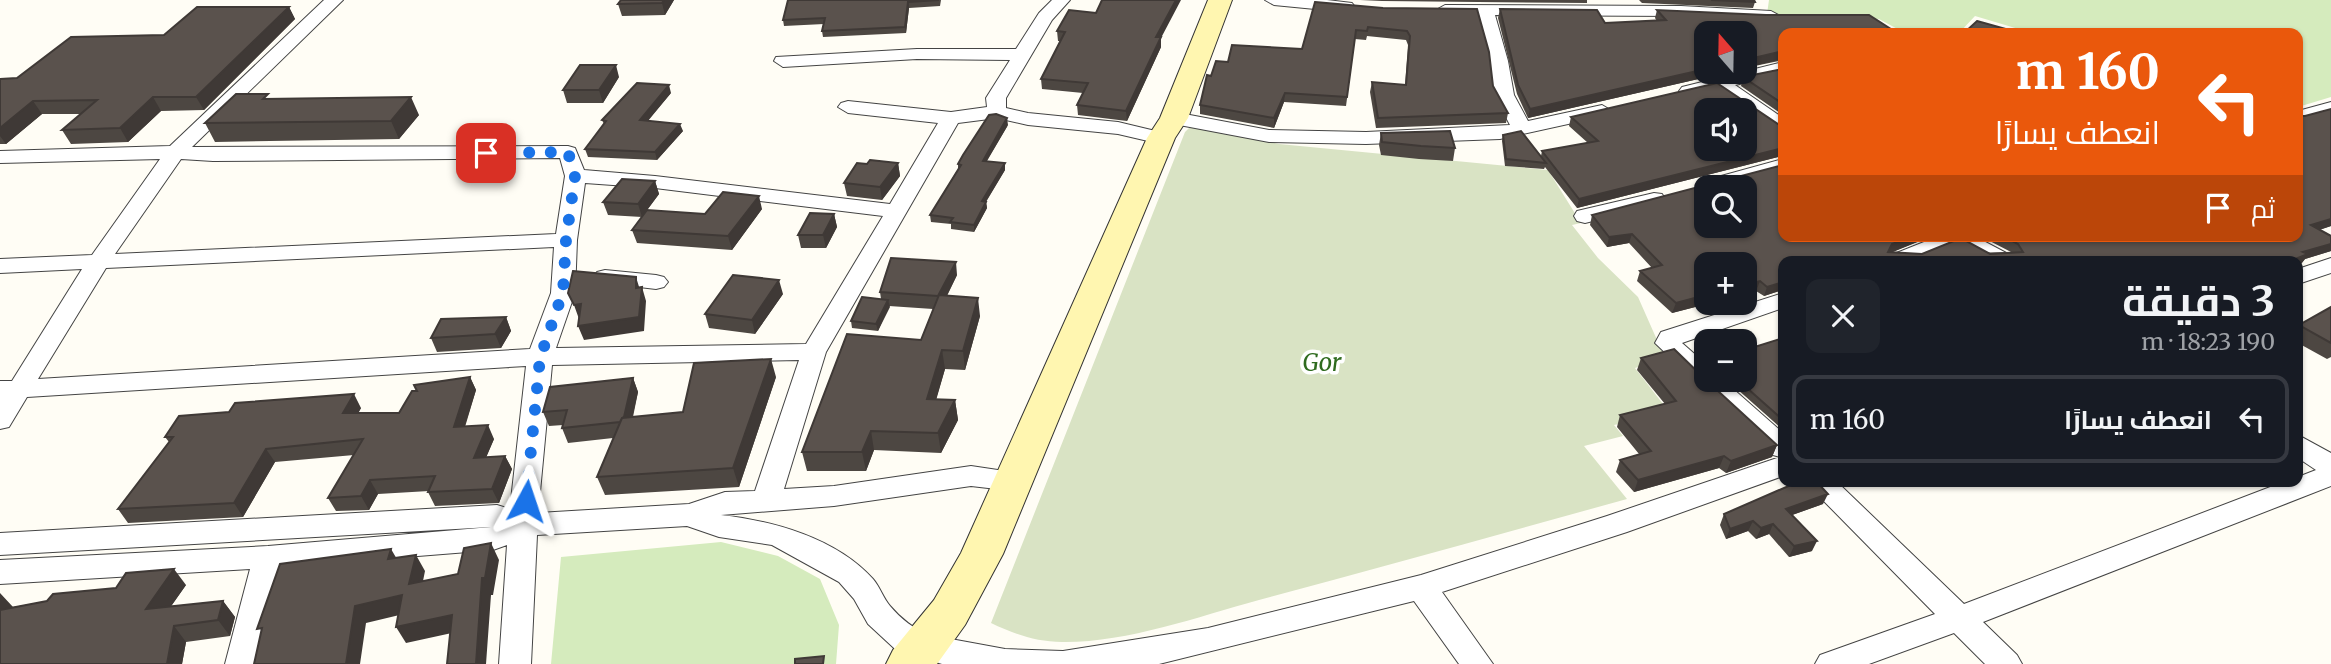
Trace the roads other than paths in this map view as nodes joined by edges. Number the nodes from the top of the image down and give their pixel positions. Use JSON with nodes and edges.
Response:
{"nodes":[{"id":1,"x":334,"y":0,"type":"edge"},
{"id":2,"x":1061,"y":0,"type":"edge"},
{"id":3,"x":1220,"y":0,"type":"edge"},
{"id":4,"x":1274,"y":0,"type":"edge"},
{"id":5,"x":1515,"y":5,"type":"edge"},
{"id":6,"x":1358,"y":8,"type":"edge"},
{"id":7,"x":1432,"y":10,"type":"edge"},
{"id":8,"x":1485,"y":10,"type":"junction"},
{"id":9,"x":1772,"y":16,"type":"edge"},
{"id":10,"x":1023,"y":55,"type":"junction"},
{"id":11,"x":783,"y":61,"type":"dead end"},
{"id":12,"x":1778,"y":69,"type":"edge"},
{"id":13,"x":1757,"y":75,"type":"edge"},
{"id":14,"x":1720,"y":84,"type":"joint"},
{"id":15,"x":1667,"y":97,"type":"edge"},
{"id":16,"x":1627,"y":106,"type":"edge"},
{"id":17,"x":848,"y":107,"type":"dead end"},
{"id":18,"x":2331,"y":108,"type":"edge"},
{"id":19,"x":997,"y":112,"type":"junction"},
{"id":20,"x":2303,"y":116,"type":"edge"},
{"id":21,"x":951,"y":118,"type":"junction"},
{"id":22,"x":1778,"y":124,"type":"edge"},
{"id":23,"x":1168,"y":128,"type":"junction"},
{"id":24,"x":1522,"y":129,"type":"junction"},
{"id":25,"x":175,"y":152,"type":"junction"},
{"id":26,"x":0,"y":157,"type":"edge"},
{"id":27,"x":1778,"y":166,"type":"edge"},
{"id":28,"x":575,"y":176,"type":"junction"},
{"id":29,"x":895,"y":211,"type":"junction"},
{"id":30,"x":1586,"y":216,"type":"dead end"},
{"id":31,"x":566,"y":240,"type":"junction"},
{"id":32,"x":1943,"y":242,"type":"edge"},
{"id":33,"x":1969,"y":242,"type":"edge"},
{"id":34,"x":1909,"y":256,"type":"edge"},
{"id":35,"x":1995,"y":256,"type":"edge"},
{"id":36,"x":99,"y":261,"type":"junction"},
{"id":37,"x":2331,"y":265,"type":"edge"},
{"id":38,"x":0,"y":266,"type":"edge"},
{"id":39,"x":564,"y":274,"type":"junction"},
{"id":40,"x":2303,"y":275,"type":"edge"},
{"id":41,"x":656,"y":282,"type":"dead end"},
{"id":42,"x":1778,"y":302,"type":"edge"},
{"id":43,"x":814,"y":352,"type":"junction"},
{"id":44,"x":540,"y":358,"type":"junction"},
{"id":45,"x":10,"y":389,"type":"edge"},
{"id":46,"x":0,"y":420,"type":"edge"},
{"id":47,"x":1778,"y":444,"type":"edge"},
{"id":48,"x":2303,"y":448,"type":"edge"},
{"id":49,"x":2331,"y":466,"type":"edge"},
{"id":50,"x":1778,"y":468,"type":"edge"},
{"id":51,"x":2331,"y":475,"type":"edge"},
{"id":52,"x":1014,"y":481,"type":"junction"},
{"id":53,"x":2303,"y":486,"type":"edge"},
{"id":54,"x":1824,"y":487,"type":"edge"},
{"id":55,"x":2300,"y":487,"type":"edge"},
{"id":56,"x":766,"y":499,"type":"junction"},
{"id":57,"x":690,"y":515,"type":"junction"},
{"id":58,"x":523,"y":525,"type":"junction"},
{"id":59,"x":0,"y":544,"type":"edge"},
{"id":60,"x":268,"y":557,"type":"junction"},
{"id":61,"x":0,"y":572,"type":"edge"},
{"id":62,"x":1421,"y":587,"type":"junction"},
{"id":63,"x":1958,"y":619,"type":"junction"},
{"id":64,"x":921,"y":659,"type":"edge"},
{"id":65,"x":1108,"y":661,"type":"edge"},
{"id":66,"x":241,"y":664,"type":"edge"},
{"id":67,"x":515,"y":664,"type":"edge"},
{"id":68,"x":1477,"y":664,"type":"edge"},
{"id":69,"x":1831,"y":664,"type":"edge"},
{"id":70,"x":2006,"y":664,"type":"edge"}],
"edges":[{"from":1,"to":25,"type":"street"},
{"from":2,"to":10,"type":"street"},
{"from":3,"to":23,"type":"main road"},
{"from":4,"to":6,"type":"street"},
{"from":5,"to":8,"type":"street"},
{"from":5,"to":9,"type":"street"},
{"from":7,"to":8,"type":"street"},
{"from":8,"to":24,"type":"street"},
{"from":10,"to":11,"type":"street"},
{"from":10,"to":19,"type":"street"},
{"from":12,"to":13,"type":"street"},
{"from":14,"to":15,"type":"street"},
{"from":14,"to":22,"type":"street"},
{"from":16,"to":24,"type":"street"},
{"from":17,"to":21,"type":"street"},
{"from":18,"to":20,"type":"street"},
{"from":19,"to":21,"type":"street"},
{"from":19,"to":23,"type":"street"},
{"from":21,"to":29,"type":"street"},
{"from":23,"to":24,"type":"street"},
{"from":23,"to":52,"type":"main road"},
{"from":25,"to":26,"type":"street"},
{"from":25,"to":28,"type":"street"},
{"from":25,"to":36,"type":"street"},
{"from":27,"to":30,"type":"street"},
{"from":28,"to":29,"type":"street"},
{"from":28,"to":31,"type":"street"},
{"from":29,"to":43,"type":"street"},
{"from":31,"to":36,"type":"street"},
{"from":31,"to":39,"type":"street"},
{"from":32,"to":34,"type":"street"},
{"from":33,"to":35,"type":"street"},
{"from":36,"to":38,"type":"street"},
{"from":36,"to":45,"type":"street"},
{"from":37,"to":40,"type":"street"},
{"from":39,"to":41,"type":"street"},
{"from":39,"to":44,"type":"street"},
{"from":42,"to":47,"type":"street"},
{"from":43,"to":44,"type":"street"},
{"from":43,"to":56,"type":"street"},
{"from":44,"to":45,"type":"street"},
{"from":44,"to":58,"type":"street"},
{"from":45,"to":46,"type":"street"},
{"from":48,"to":49,"type":"street"},
{"from":50,"to":62,"type":"street"},
{"from":51,"to":53,"type":"street"},
{"from":52,"to":56,"type":"street"},
{"from":52,"to":64,"type":"main road"},
{"from":54,"to":63,"type":"street"},
{"from":55,"to":63,"type":"street"},
{"from":56,"to":57,"type":"street"},
{"from":57,"to":58,"type":"street"},
{"from":57,"to":64,"type":"street"},
{"from":58,"to":59,"type":"street"},
{"from":58,"to":60,"type":"street"},
{"from":58,"to":67,"type":"street"},
{"from":60,"to":61,"type":"street"},
{"from":60,"to":66,"type":"street"},
{"from":62,"to":65,"type":"street"},
{"from":62,"to":68,"type":"street"},
{"from":63,"to":69,"type":"street"},
{"from":63,"to":70,"type":"street"},
{"from":64,"to":65,"type":"street"}]}
